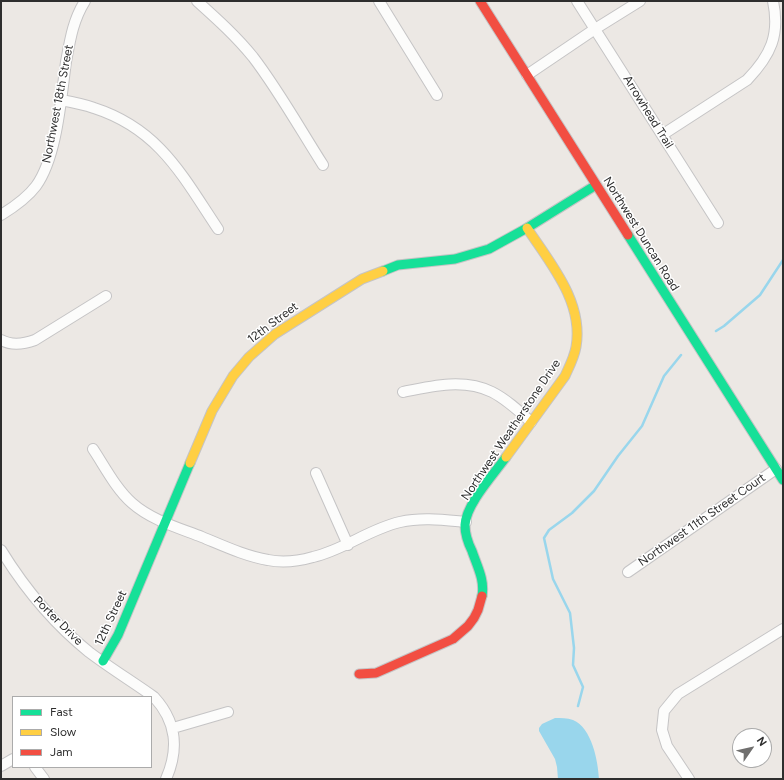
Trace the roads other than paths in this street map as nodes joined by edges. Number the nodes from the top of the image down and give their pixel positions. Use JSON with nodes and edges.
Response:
{"nodes":[{"id":1,"x":85,"y":1,"type":"edge"},
{"id":2,"x":197,"y":1,"type":"edge"},
{"id":3,"x":379,"y":1,"type":"edge"},
{"id":4,"x":480,"y":1,"type":"edge"},
{"id":5,"x":577,"y":1,"type":"edge"},
{"id":6,"x":640,"y":1,"type":"edge"},
{"id":7,"x":773,"y":1,"type":"edge"},
{"id":8,"x":595,"y":29,"type":"junction"},
{"id":9,"x":527,"y":75,"type":"junction"},
{"id":10,"x":437,"y":95,"type":"dead end"},
{"id":11,"x":61,"y":100,"type":"junction"},
{"id":12,"x":662,"y":135,"type":"junction"},
{"id":13,"x":323,"y":165,"type":"dead end"},
{"id":14,"x":596,"y":185,"type":"junction"},
{"id":15,"x":1,"y":215,"type":"edge"},
{"id":16,"x":718,"y":223,"type":"dead end"},
{"id":17,"x":528,"y":228,"type":"junction"},
{"id":18,"x":218,"y":229,"type":"dead end"},
{"id":19,"x":106,"y":296,"type":"dead end"},
{"id":20,"x":1,"y":340,"type":"edge"},
{"id":21,"x":403,"y":392,"type":"dead end"},
{"id":22,"x":531,"y":422,"type":"junction"},
{"id":23,"x":93,"y":450,"type":"dead end"},
{"id":24,"x":776,"y":469,"type":"junction"},
{"id":25,"x":316,"y":473,"type":"dead end"},
{"id":26,"x":783,"y":480,"type":"edge"},
{"id":27,"x":165,"y":522,"type":"junction"},
{"id":28,"x":466,"y":522,"type":"junction"},
{"id":29,"x":348,"y":545,"type":"junction"},
{"id":30,"x":1,"y":550,"type":"edge"},
{"id":31,"x":628,"y":572,"type":"dead end"},
{"id":32,"x":783,"y":629,"type":"edge"},
{"id":33,"x":103,"y":661,"type":"junction"},
{"id":34,"x":359,"y":674,"type":"dead end"},
{"id":35,"x":228,"y":712,"type":"dead end"},
{"id":36,"x":173,"y":728,"type":"junction"},
{"id":37,"x":12,"y":760,"type":"edge"},
{"id":38,"x":1,"y":766,"type":"edge"},
{"id":39,"x":36,"y":768,"type":"edge"},
{"id":40,"x":44,"y":779,"type":"edge"},
{"id":41,"x":166,"y":779,"type":"edge"},
{"id":42,"x":689,"y":779,"type":"edge"}],
"edges":[{"from":1,"to":11,"type":"street","name":"Northwest 18th Street"},
{"from":2,"to":13,"type":"street"},
{"from":3,"to":10,"type":"street"},
{"from":4,"to":9,"type":"street","name":"Northwest Duncan Road"},
{"from":5,"to":8,"type":"street","name":"Arrowhead Trail"},
{"from":6,"to":8,"type":"street"},
{"from":7,"to":12,"type":"street"},
{"from":8,"to":9,"type":"street"},
{"from":8,"to":12,"type":"street","name":"Arrowhead Trail"},
{"from":9,"to":14,"type":"street","name":"Northwest Duncan Road"},
{"from":11,"to":15,"type":"street","name":"Northwest 18th Street"},
{"from":11,"to":18,"type":"street"},
{"from":12,"to":16,"type":"street","name":"Arrowhead Trail"},
{"from":14,"to":17,"type":"street","name":"12th Street"},
{"from":14,"to":24,"type":"street","name":"Northwest Duncan Road"},
{"from":17,"to":22,"type":"street","name":"Northwest Weatherstone Drive"},
{"from":17,"to":27,"type":"street","name":"12th Street"},
{"from":19,"to":20,"type":"street"},
{"from":21,"to":22,"type":"street"},
{"from":22,"to":28,"type":"street","name":"Northwest Weatherstone Drive"},
{"from":23,"to":27,"type":"street"},
{"from":24,"to":26,"type":"street","name":"Northwest Duncan Road"},
{"from":24,"to":31,"type":"street","name":"Northwest 11th Street Court"},
{"from":25,"to":29,"type":"street"},
{"from":27,"to":29,"type":"street"},
{"from":27,"to":33,"type":"street","name":"12th Street"},
{"from":28,"to":29,"type":"street"},
{"from":28,"to":34,"type":"street"},
{"from":30,"to":33,"type":"street","name":"Porter Drive"},
{"from":32,"to":42,"type":"street"},
{"from":33,"to":36,"type":"street","name":"Porter Drive"},
{"from":35,"to":36,"type":"street"},
{"from":36,"to":41,"type":"street","name":"Porter Drive"},
{"from":37,"to":38,"type":"street"},
{"from":39,"to":40,"type":"street"}]}
